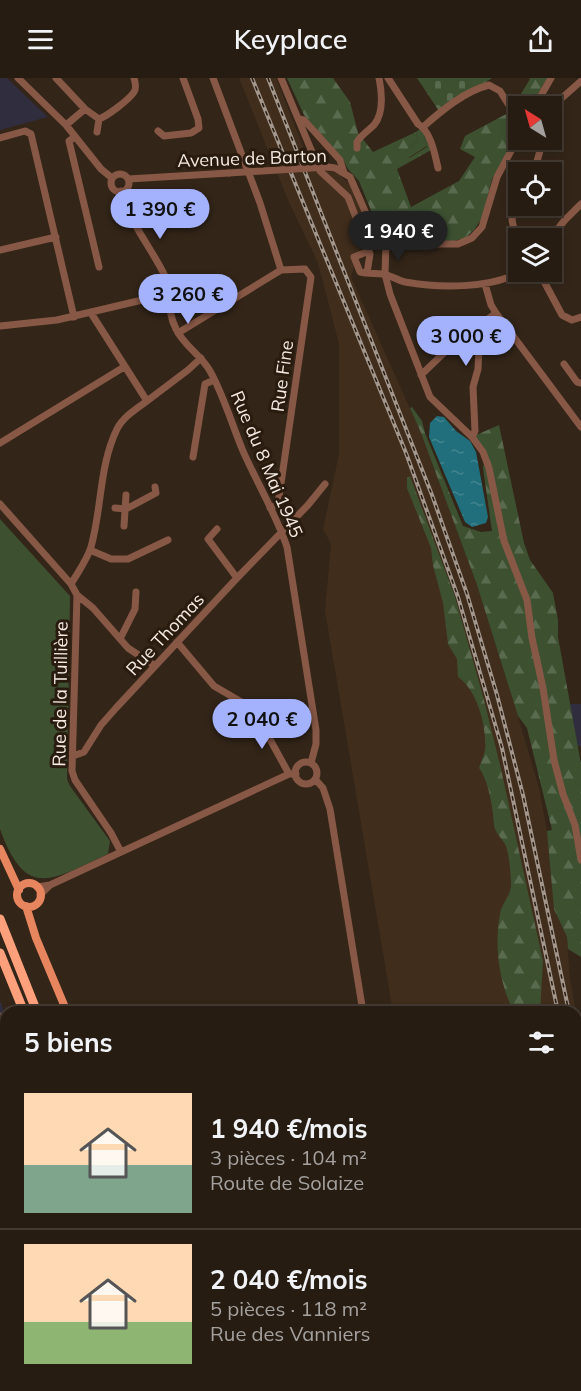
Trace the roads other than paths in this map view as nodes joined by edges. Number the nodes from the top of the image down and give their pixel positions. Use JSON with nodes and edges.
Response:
{"nodes":[{"id":1,"x":18,"y":78,"type":"edge"},
{"id":2,"x":56,"y":78,"type":"edge"},
{"id":3,"x":134,"y":78,"type":"edge"},
{"id":4,"x":183,"y":78,"type":"edge"},
{"id":5,"x":213,"y":78,"type":"edge"},
{"id":6,"x":281,"y":78,"type":"edge"},
{"id":7,"x":379,"y":78,"type":"edge"},
{"id":8,"x":389,"y":78,"type":"edge"},
{"id":9,"x":550,"y":78,"type":"edge"},
{"id":10,"x":581,"y":81,"type":"edge"},
{"id":11,"x":540,"y":96,"type":"edge"},
{"id":12,"x":562,"y":98,"type":"edge"},
{"id":13,"x":508,"y":103,"type":"edge"},
{"id":14,"x":85,"y":109,"type":"junction"},
{"id":15,"x":99,"y":119,"type":"junction"},
{"id":16,"x":299,"y":119,"type":"junction"},
{"id":17,"x":66,"y":125,"type":"junction"},
{"id":18,"x":423,"y":127,"type":"junction"},
{"id":19,"x":158,"y":131,"type":"dead end"},
{"id":20,"x":97,"y":132,"type":"dead end"},
{"id":21,"x":75,"y":137,"type":"junction"},
{"id":22,"x":0,"y":138,"type":"edge"},
{"id":23,"x":357,"y":148,"type":"dead end"},
{"id":24,"x":511,"y":150,"type":"edge"},
{"id":25,"x":438,"y":168,"type":"dead end"},
{"id":26,"x":344,"y":173,"type":"junction"},
{"id":27,"x":112,"y":178,"type":"junction"},
{"id":28,"x":128,"y":179,"type":"junction"},
{"id":29,"x":121,"y":191,"type":"junction"},
{"id":30,"x":581,"y":204,"type":"edge"},
{"id":31,"x":559,"y":228,"type":"edge"},
{"id":32,"x":56,"y":237,"type":"junction"},
{"id":33,"x":386,"y":243,"type":"junction"},
{"id":34,"x":0,"y":250,"type":"edge"},
{"id":35,"x":369,"y":251,"type":"junction"},
{"id":36,"x":99,"y":267,"type":"dead end"},
{"id":37,"x":281,"y":270,"type":"junction"},
{"id":38,"x":367,"y":273,"type":"junction"},
{"id":39,"x":386,"y":274,"type":"junction"},
{"id":40,"x":508,"y":276,"type":"edge"},
{"id":41,"x":544,"y":282,"type":"edge"},
{"id":42,"x":485,"y":284,"type":"junction"},
{"id":43,"x":168,"y":294,"type":"junction"},
{"id":44,"x":91,"y":313,"type":"junction"},
{"id":45,"x":496,"y":313,"type":"junction"},
{"id":46,"x":581,"y":316,"type":"edge"},
{"id":47,"x":74,"y":317,"type":"junction"},
{"id":48,"x":0,"y":326,"type":"edge"},
{"id":49,"x":505,"y":327,"type":"junction"},
{"id":50,"x":178,"y":333,"type":"junction"},
{"id":51,"x":201,"y":358,"type":"junction"},
{"id":52,"x":564,"y":364,"type":"dead end"},
{"id":53,"x":124,"y":367,"type":"junction"},
{"id":54,"x":421,"y":375,"type":"junction"},
{"id":55,"x":214,"y":380,"type":"junction"},
{"id":56,"x":581,"y":383,"type":"edge"},
{"id":57,"x":147,"y":401,"type":"junction"},
{"id":58,"x":580,"y":424,"type":"edge"},
{"id":59,"x":472,"y":437,"type":"junction"},
{"id":60,"x":0,"y":443,"type":"edge"},
{"id":61,"x":193,"y":457,"type":"dead end"},
{"id":62,"x":325,"y":484,"type":"dead end"},
{"id":63,"x":158,"y":493,"type":"dead end"},
{"id":64,"x":126,"y":495,"type":"dead end"},
{"id":65,"x":0,"y":504,"type":"edge"},
{"id":66,"x":115,"y":508,"type":"dead end"},
{"id":67,"x":270,"y":508,"type":"junction"},
{"id":68,"x":126,"y":509,"type":"junction"},
{"id":69,"x":124,"y":526,"type":"dead end"},
{"id":70,"x":217,"y":529,"type":"dead end"},
{"id":71,"x":282,"y":532,"type":"junction"},
{"id":72,"x":168,"y":540,"type":"dead end"},
{"id":73,"x":90,"y":550,"type":"junction"},
{"id":74,"x":237,"y":578,"type":"junction"},
{"id":75,"x":71,"y":584,"type":"junction"},
{"id":76,"x":136,"y":592,"type":"dead end"},
{"id":77,"x":77,"y":595,"type":"junction"},
{"id":78,"x":120,"y":639,"type":"junction"},
{"id":79,"x":177,"y":642,"type":"junction"},
{"id":80,"x":155,"y":666,"type":"junction"},
{"id":81,"x":73,"y":756,"type":"junction"},
{"id":82,"x":311,"y":763,"type":"junction"},
{"id":83,"x":292,"y":774,"type":"junction"},
{"id":84,"x":315,"y":779,"type":"junction"},
{"id":85,"x":0,"y":849,"type":"edge"},
{"id":86,"x":121,"y":852,"type":"junction"},
{"id":87,"x":581,"y":860,"type":"edge"},
{"id":88,"x":8,"y":867,"type":"junction"},
{"id":89,"x":27,"y":884,"type":"junction"},
{"id":90,"x":19,"y":890,"type":"junction"},
{"id":91,"x":39,"y":891,"type":"junction"},
{"id":92,"x":31,"y":906,"type":"junction"},
{"id":93,"x":0,"y":920,"type":"edge"},
{"id":94,"x":0,"y":953,"type":"edge"},
{"id":95,"x":22,"y":1006,"type":"edge"},
{"id":96,"x":35,"y":1006,"type":"edge"},
{"id":97,"x":65,"y":1006,"type":"edge"},
{"id":98,"x":362,"y":1006,"type":"edge"}],
"edges":[{"from":1,"to":17,"type":"street"},
{"from":2,"to":14,"type":"street"},
{"from":3,"to":15,"type":"street"},
{"from":4,"to":19,"type":"street"},
{"from":5,"to":37,"type":"street"},
{"from":6,"to":16,"type":"street"},
{"from":7,"to":23,"type":"street"},
{"from":8,"to":18,"type":"street"},
{"from":9,"to":11,"type":"street"},
{"from":10,"to":12,"type":"street"},
{"from":13,"to":18,"type":"street"},
{"from":14,"to":15,"type":"street"},
{"from":14,"to":17,"type":"street"},
{"from":15,"to":20,"type":"street"},
{"from":16,"to":26,"type":"street"},
{"from":16,"to":35,"type":"street"},
{"from":17,"to":21,"type":"street"},
{"from":18,"to":25,"type":"street"},
{"from":21,"to":27,"type":"street"},
{"from":21,"to":36,"type":"street"},
{"from":22,"to":32,"type":"street"},
{"from":24,"to":33,"type":"street"},
{"from":26,"to":28,"type":"street","name":"Avenue de Barton","bridge":true},
{"from":26,"to":33,"type":"street","name":"Avenue de Barton"},
{"from":27,"to":28,"type":"street"},
{"from":27,"to":29,"type":"street"},
{"from":28,"to":29,"type":"street"},
{"from":29,"to":43,"type":"street"},
{"from":30,"to":31,"type":"street"},
{"from":32,"to":34,"type":"street"},
{"from":32,"to":47,"type":"street"},
{"from":33,"to":39,"type":"street"},
{"from":35,"to":38,"type":"street"},
{"from":35,"to":38,"type":"street"},
{"from":37,"to":50,"type":"street"},
{"from":37,"to":67,"type":"street","name":"Rue Fine"},
{"from":38,"to":39,"type":"street"},
{"from":39,"to":42,"type":"street"},
{"from":39,"to":54,"type":"street"},
{"from":40,"to":42,"type":"street"},
{"from":41,"to":46,"type":"street"},
{"from":42,"to":45,"type":"street"},
{"from":43,"to":44,"type":"street"},
{"from":43,"to":50,"type":"street"},
{"from":44,"to":47,"type":"street"},
{"from":44,"to":53,"type":"street"},
{"from":45,"to":49,"type":"street"},
{"from":45,"to":54,"type":"street"},
{"from":47,"to":48,"type":"street"},
{"from":49,"to":58,"type":"street"},
{"from":49,"to":59,"type":"street"},
{"from":50,"to":51,"type":"street","name":"Rue du 8 Mai 1945"},
{"from":51,"to":55,"type":"street","name":"Rue du 8 Mai 1945"},
{"from":51,"to":57,"type":"street"},
{"from":52,"to":56,"type":"street"},
{"from":53,"to":57,"type":"street"},
{"from":53,"to":60,"type":"street"},
{"from":54,"to":59,"type":"street"},
{"from":55,"to":61,"type":"street"},
{"from":55,"to":67,"type":"street","name":"Rue du 8 Mai 1945"},
{"from":57,"to":73,"type":"street"},
{"from":59,"to":87,"type":"street"},
{"from":62,"to":71,"type":"street","name":"Rue Thomas"},
{"from":63,"to":68,"type":"street"},
{"from":64,"to":68,"type":"street"},
{"from":65,"to":75,"type":"street"},
{"from":66,"to":68,"type":"street"},
{"from":67,"to":71,"type":"street","name":"Rue du 8 Mai 1945"},
{"from":68,"to":69,"type":"street"},
{"from":70,"to":74,"type":"street"},
{"from":71,"to":74,"type":"street","name":"Rue Thomas"},
{"from":71,"to":82,"type":"street","name":"Rue du 8 Mai 1945"},
{"from":72,"to":73,"type":"street"},
{"from":73,"to":75,"type":"street"},
{"from":74,"to":79,"type":"street","name":"Rue Thomas"},
{"from":75,"to":77,"type":"street"},
{"from":76,"to":78,"type":"street"},
{"from":77,"to":78,"type":"street"},
{"from":77,"to":81,"type":"street","name":"Rue de la Tuillière"},
{"from":78,"to":80,"type":"street"},
{"from":79,"to":80,"type":"street","name":"Rue Thomas"},
{"from":79,"to":83,"type":"street"},
{"from":80,"to":81,"type":"street","name":"Rue Thomas"},
{"from":81,"to":86,"type":"street","name":"Rue de la Tuillière"},
{"from":82,"to":83,"type":"street"},
{"from":82,"to":84,"type":"street"},
{"from":83,"to":84,"type":"street"},
{"from":83,"to":86,"type":"street"},
{"from":84,"to":98,"type":"street"},
{"from":85,"to":88,"type":"main road"},
{"from":86,"to":91,"type":"street"},
{"from":88,"to":89,"type":"main road"},
{"from":88,"to":90,"type":"main road"},
{"from":89,"to":90,"type":"main road"},
{"from":89,"to":91,"type":"main road"},
{"from":90,"to":92,"type":"main road"},
{"from":91,"to":92,"type":"main road"},
{"from":92,"to":97,"type":"main road"},
{"from":93,"to":96,"type":"highway"},
{"from":94,"to":95,"type":"highway"}]}
